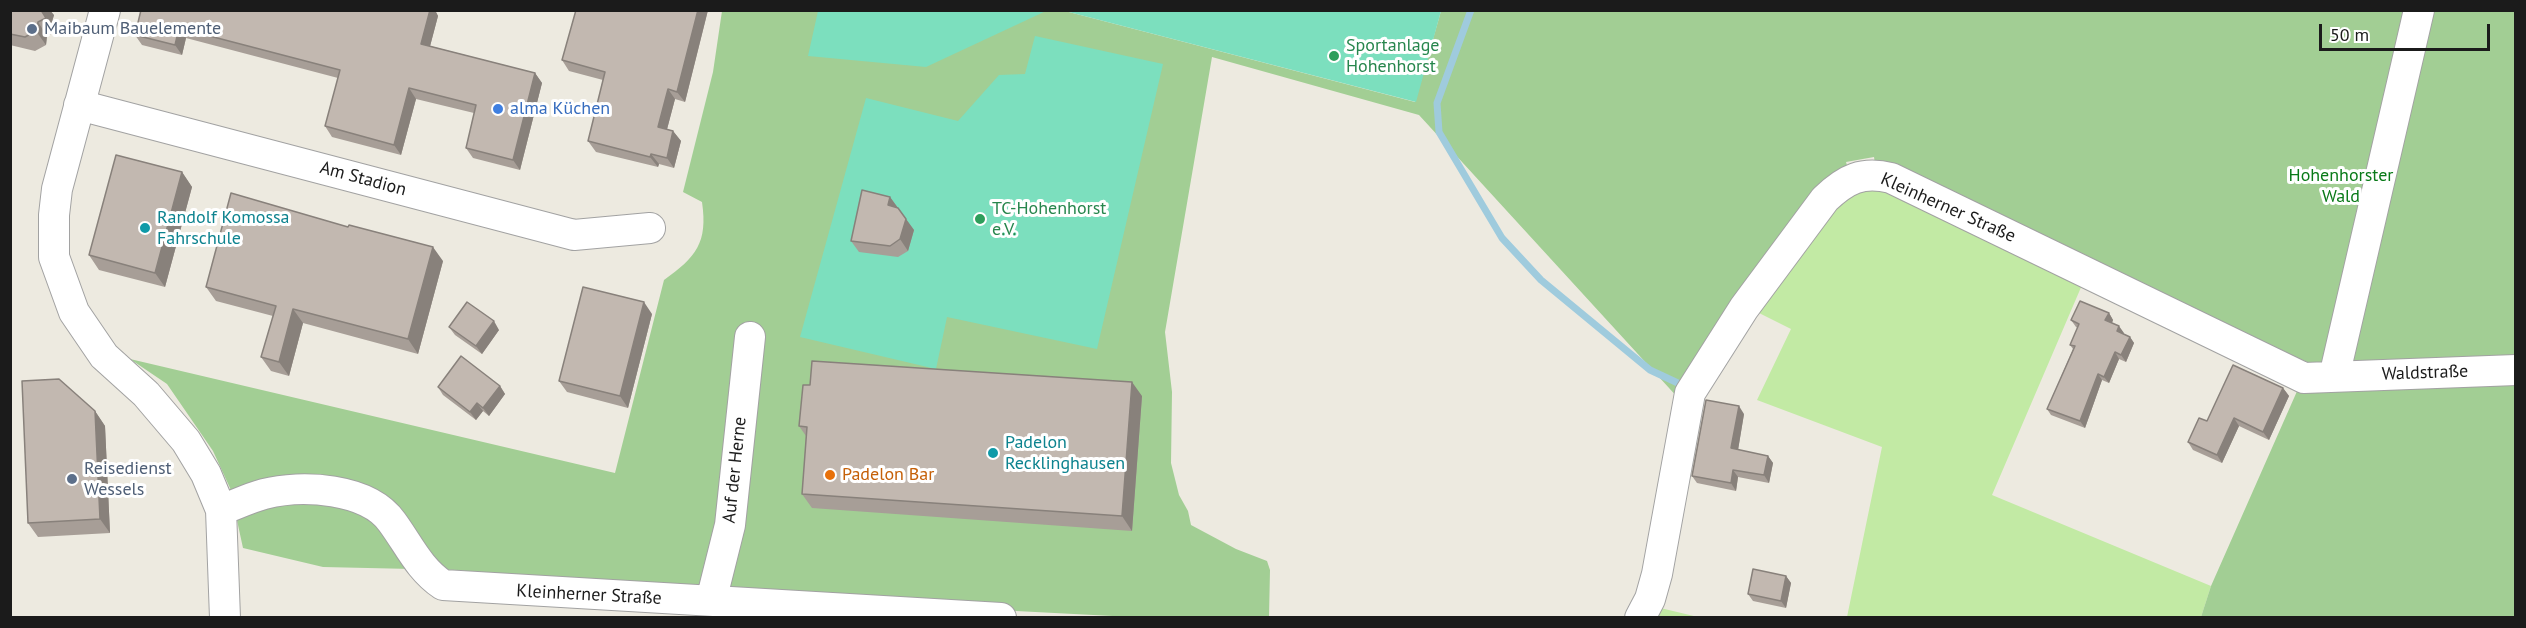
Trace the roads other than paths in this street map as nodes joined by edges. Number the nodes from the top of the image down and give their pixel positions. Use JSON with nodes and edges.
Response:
{"nodes":[{"id":1,"x":105,"y":10,"type":"edge"},
{"id":2,"x":2419,"y":10,"type":"edge"},
{"id":3,"x":79,"y":105,"type":"junction"},
{"id":4,"x":650,"y":228,"type":"dead end"},
{"id":5,"x":750,"y":337,"type":"dead end"},
{"id":6,"x":2516,"y":369,"type":"edge"},
{"id":7,"x":2334,"y":377,"type":"junction"},
{"id":8,"x":221,"y":510,"type":"junction"},
{"id":9,"x":711,"y":601,"type":"junction"},
{"id":10,"x":225,"y":618,"type":"edge"},
{"id":11,"x":1000,"y":618,"type":"edge"},
{"id":12,"x":1640,"y":618,"type":"edge"}],
"edges":[{"from":1,"to":3,"type":"street"},
{"from":2,"to":7,"type":"street"},
{"from":3,"to":4,"type":"street","name":"Am Stadion"},
{"from":3,"to":8,"type":"street"},
{"from":5,"to":9,"type":"street","name":"Auf der Herne"},
{"from":6,"to":7,"type":"street","name":"Waldstraße"},
{"from":7,"to":12,"type":"street","name":"Kleinherner Straße"},
{"from":8,"to":9,"type":"street","name":"Kleinherner Straße"},
{"from":8,"to":10,"type":"street"},
{"from":9,"to":11,"type":"street","name":"Kleinherner Straße"}]}
